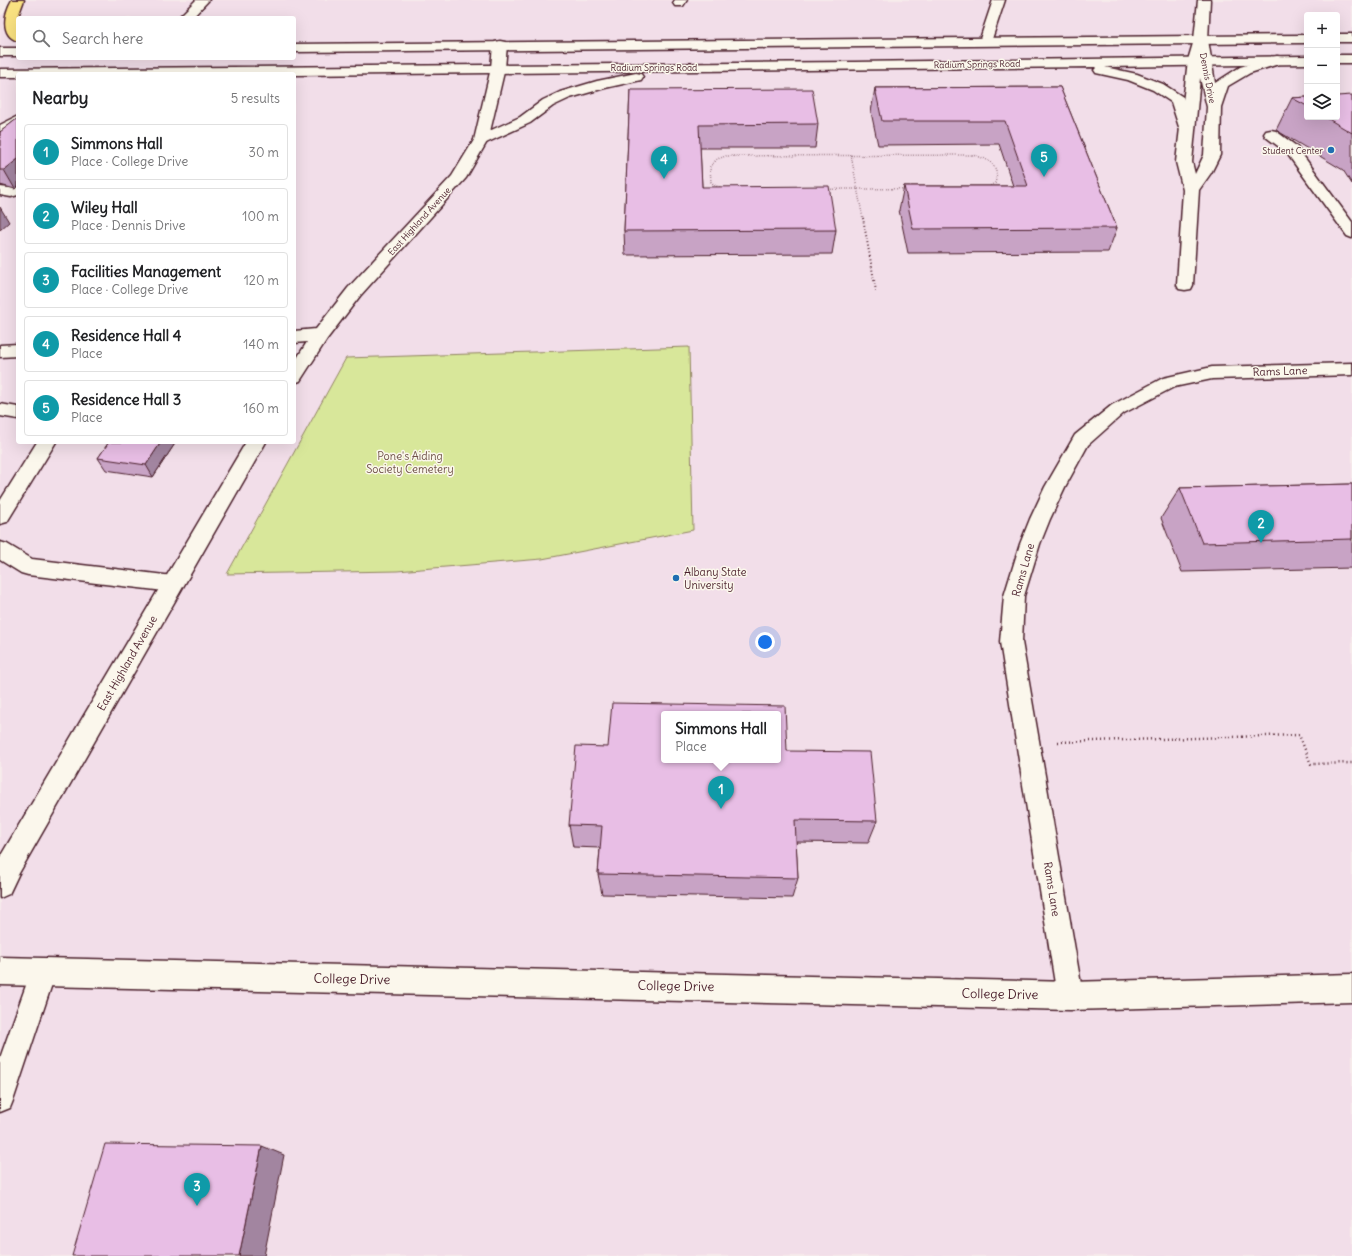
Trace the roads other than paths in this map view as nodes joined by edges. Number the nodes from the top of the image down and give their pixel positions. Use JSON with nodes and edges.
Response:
{"nodes":[{"id":1,"x":18,"y":0,"type":"edge"},
{"id":2,"x":203,"y":0,"type":"edge"},
{"id":3,"x":999,"y":0,"type":"edge"},
{"id":4,"x":1204,"y":0,"type":"edge"},
{"id":5,"x":0,"y":11,"type":"edge"},
{"id":6,"x":188,"y":16,"type":"edge"},
{"id":7,"x":16,"y":35,"type":"edge"},
{"id":8,"x":1340,"y":38,"type":"edge"},
{"id":9,"x":1352,"y":38,"type":"edge"},
{"id":10,"x":1304,"y":39,"type":"edge"},
{"id":11,"x":1201,"y":40,"type":"junction"},
{"id":12,"x":985,"y":42,"type":"junction"},
{"id":13,"x":500,"y":45,"type":"junction"},
{"id":14,"x":296,"y":48,"type":"edge"},
{"id":15,"x":0,"y":52,"type":"edge"},
{"id":16,"x":16,"y":52,"type":"edge"},
{"id":17,"x":1340,"y":59,"type":"edge"},
{"id":18,"x":1352,"y":59,"type":"edge"},
{"id":19,"x":1199,"y":60,"type":"junction"},
{"id":20,"x":1278,"y":60,"type":"junction"},
{"id":21,"x":1304,"y":60,"type":"edge"},
{"id":22,"x":1048,"y":62,"type":"junction"},
{"id":23,"x":677,"y":67,"type":"junction"},
{"id":24,"x":498,"y":68,"type":"junction"},
{"id":25,"x":219,"y":72,"type":"edge"},
{"id":26,"x":0,"y":73,"type":"edge"},
{"id":27,"x":16,"y":73,"type":"edge"},
{"id":28,"x":1214,"y":107,"type":"junction"},
{"id":29,"x":16,"y":122,"type":"edge"},
{"id":30,"x":1187,"y":130,"type":"junction"},
{"id":31,"x":0,"y":131,"type":"edge"},
{"id":32,"x":1271,"y":134,"type":"dead end"},
{"id":33,"x":481,"y":140,"type":"junction"},
{"id":34,"x":1191,"y":190,"type":"junction"},
{"id":35,"x":0,"y":191,"type":"edge"},
{"id":36,"x":16,"y":191,"type":"edge"},
{"id":37,"x":1352,"y":233,"type":"edge"},
{"id":38,"x":1184,"y":285,"type":"dead end"},
{"id":39,"x":321,"y":335,"type":"junction"},
{"id":40,"x":296,"y":337,"type":"edge"},
{"id":41,"x":16,"y":350,"type":"edge"},
{"id":42,"x":0,"y":351,"type":"edge"},
{"id":43,"x":1352,"y":369,"type":"edge"},
{"id":44,"x":296,"y":374,"type":"edge"},
{"id":45,"x":0,"y":410,"type":"edge"},
{"id":46,"x":16,"y":413,"type":"edge"},
{"id":47,"x":45,"y":444,"type":"edge"},
{"id":48,"x":255,"y":444,"type":"edge"},
{"id":49,"x":7,"y":493,"type":"edge"},
{"id":50,"x":0,"y":517,"type":"edge"},
{"id":51,"x":0,"y":550,"type":"edge"},
{"id":52,"x":173,"y":584,"type":"junction"},
{"id":53,"x":0,"y":886,"type":"edge"},
{"id":54,"x":0,"y":971,"type":"edge"},
{"id":55,"x":43,"y":972,"type":"junction"},
{"id":56,"x":1352,"y":988,"type":"edge"},
{"id":57,"x":1070,"y":996,"type":"junction"},
{"id":58,"x":0,"y":1098,"type":"edge"}],
"edges":[{"from":1,"to":5,"type":"main road"},
{"from":1,"to":7,"type":"main road"},
{"from":2,"to":6,"type":"lane"},
{"from":3,"to":12,"type":"lane"},
{"from":4,"to":11,"type":"main road","name":"Dennis Drive"},
{"from":8,"to":9,"type":"main road"},
{"from":10,"to":11,"type":"main road","name":"Radium Springs Road"},
{"from":11,"to":12,"type":"main road","name":"Radium Springs Road"},
{"from":11,"to":19,"type":"main road","name":"Dennis Drive"},
{"from":12,"to":13,"type":"main road","name":"Radium Springs Road"},
{"from":13,"to":14,"type":"main road","name":"Radium Springs Road"},
{"from":13,"to":24,"type":"main road","name":"East Highland Avenue"},
{"from":15,"to":16,"type":"main road"},
{"from":17,"to":18,"type":"main road"},
{"from":19,"to":20,"type":"main road","name":"Radium Springs Road"},
{"from":19,"to":22,"type":"main road","name":"Radium Springs Road"},
{"from":19,"to":28,"type":"main road","name":"Dennis Drive"},
{"from":19,"to":30,"type":"main road","name":"Dennis Drive"},
{"from":20,"to":21,"type":"main road","name":"Radium Springs Road"},
{"from":20,"to":28,"type":"main road"},
{"from":22,"to":23,"type":"main road","name":"Radium Springs Road"},
{"from":22,"to":30,"type":"main road"},
{"from":23,"to":24,"type":"main road","name":"Radium Springs Road"},
{"from":23,"to":33,"type":"main road"},
{"from":24,"to":25,"type":"main road","name":"Radium Springs Road"},
{"from":24,"to":33,"type":"main road","name":"East Highland Avenue"},
{"from":26,"to":27,"type":"main road","name":"Radium Springs Road"},
{"from":28,"to":34,"type":"main road","name":"Dennis Drive"},
{"from":29,"to":31,"type":"lane"},
{"from":30,"to":34,"type":"main road","name":"Dennis Drive"},
{"from":32,"to":37,"type":"lane"},
{"from":33,"to":39,"type":"main road","name":"East Highland Avenue"},
{"from":34,"to":38,"type":"main road","name":"Dennis Drive"},
{"from":35,"to":36,"type":"lane"},
{"from":39,"to":40,"type":"main road"},
{"from":39,"to":44,"type":"main road","name":"East Highland Avenue"},
{"from":41,"to":42,"type":"main road"},
{"from":43,"to":57,"type":"lane","name":"Rams Lane"},
{"from":45,"to":46,"type":"lane"},
{"from":47,"to":49,"type":"lane"},
{"from":48,"to":52,"type":"main road","name":"East Highland Avenue"},
{"from":49,"to":50,"type":"lane"},
{"from":51,"to":52,"type":"lane"},
{"from":52,"to":53,"type":"main road","name":"East Highland Avenue"},
{"from":54,"to":55,"type":"main road","name":"College Drive"},
{"from":55,"to":57,"type":"main road","name":"College Drive"},
{"from":55,"to":58,"type":"lane"},
{"from":56,"to":57,"type":"main road","name":"College Drive"}]}
